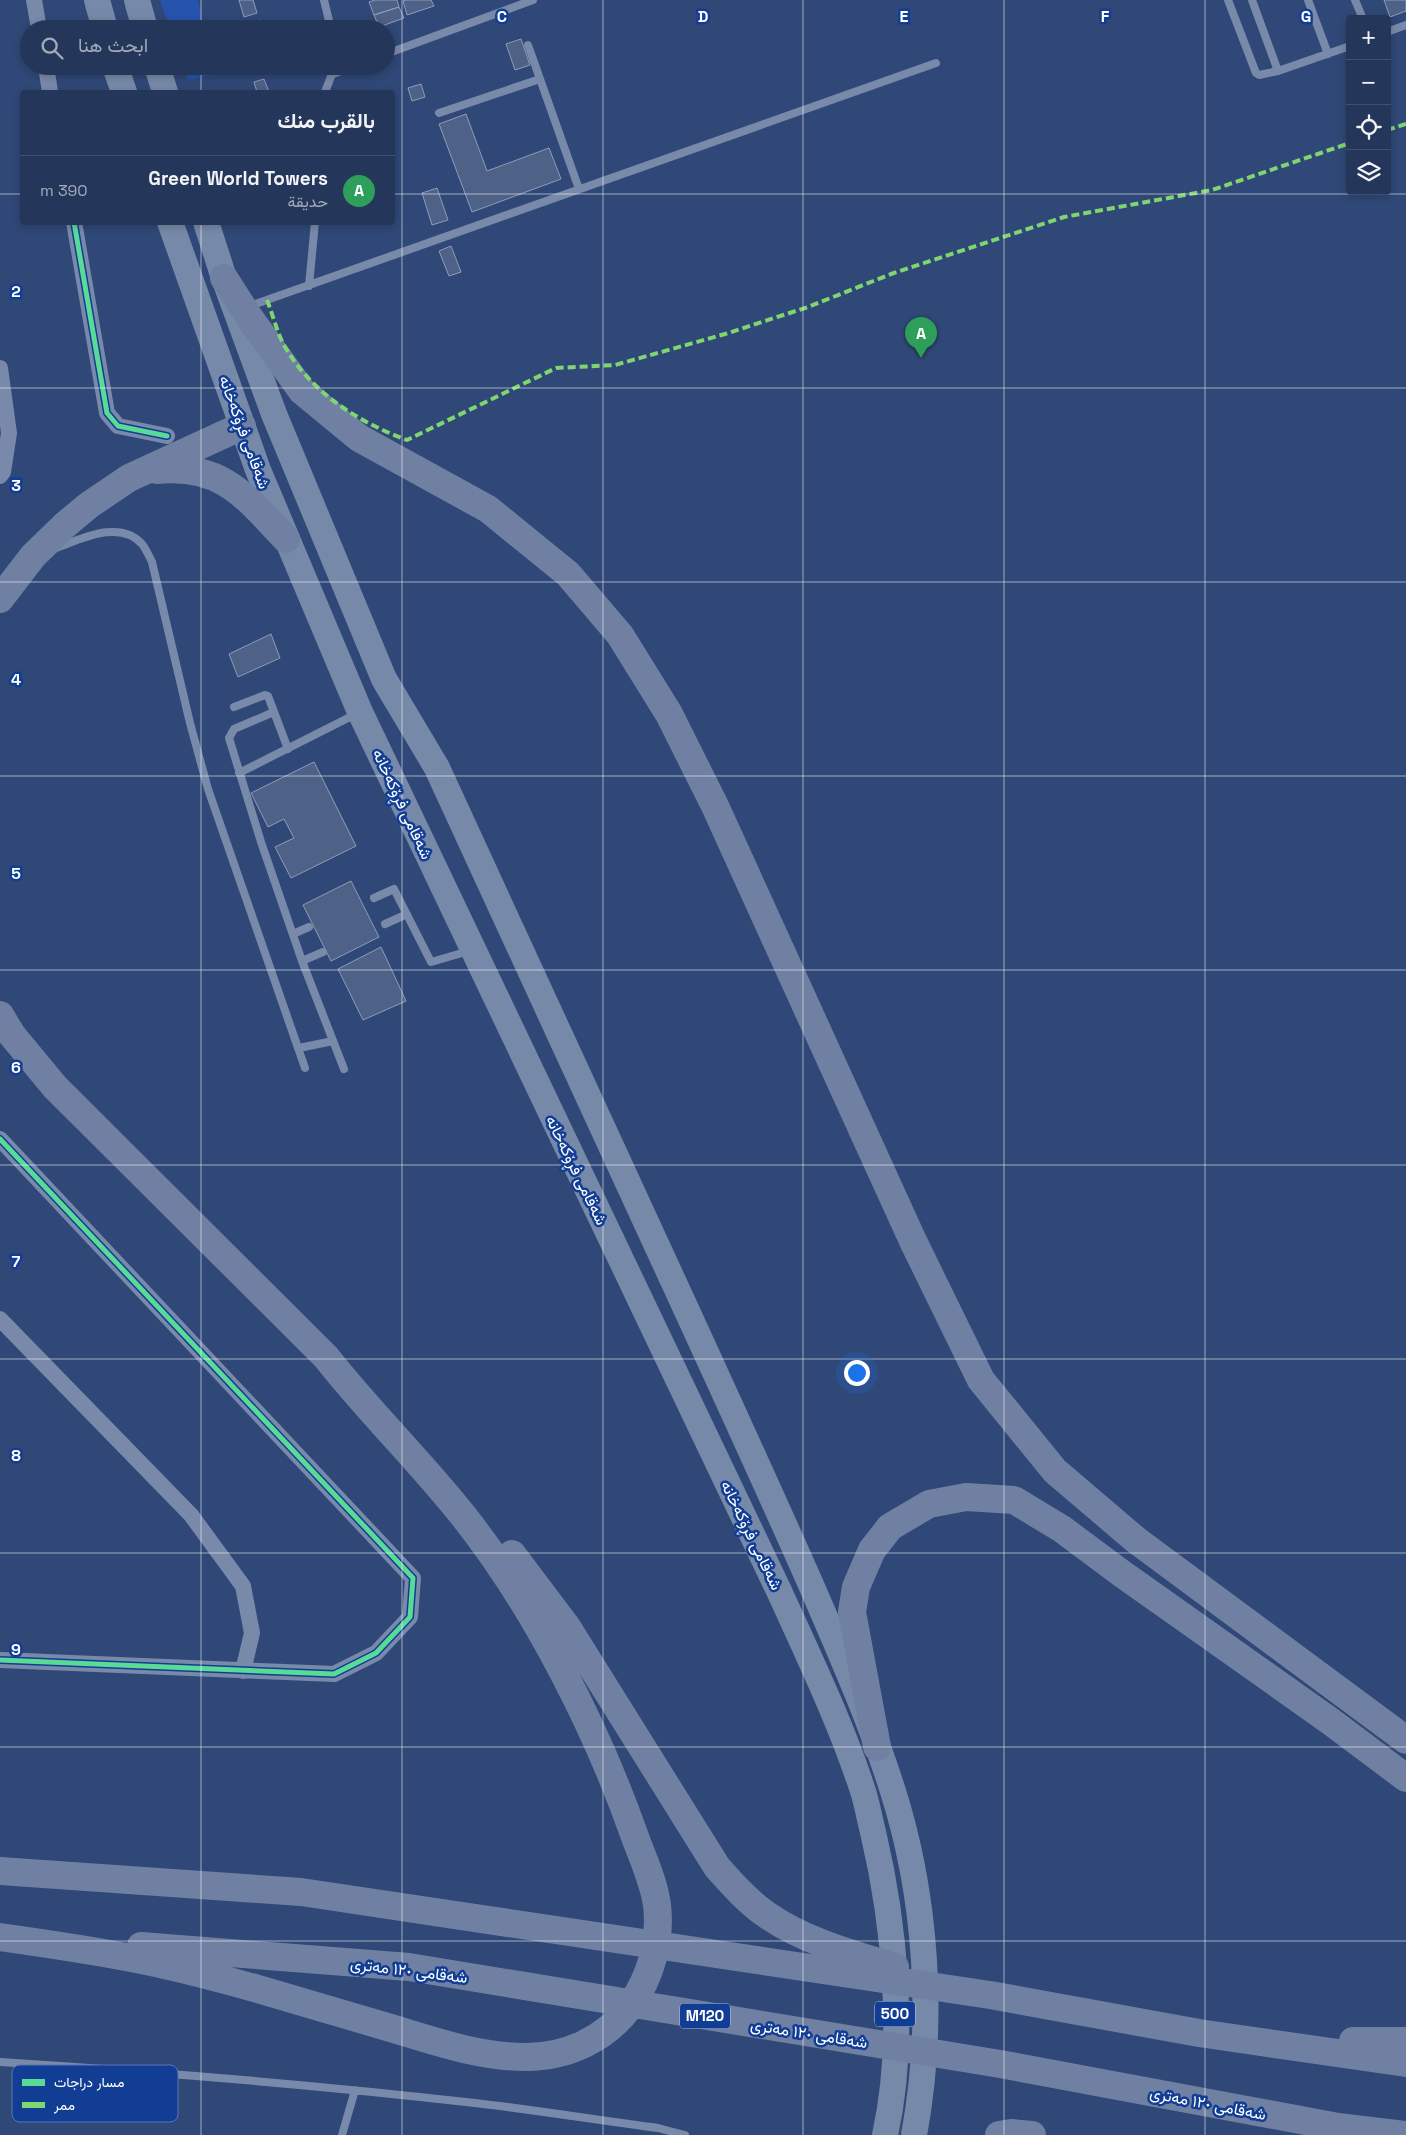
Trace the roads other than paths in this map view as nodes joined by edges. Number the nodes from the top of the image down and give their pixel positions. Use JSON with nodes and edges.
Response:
{"nodes":[{"id":1,"x":34,"y":0,"type":"edge"},
{"id":2,"x":97,"y":0,"type":"edge"},
{"id":3,"x":137,"y":0,"type":"edge"},
{"id":4,"x":324,"y":0,"type":"edge"},
{"id":5,"x":533,"y":0,"type":"edge"},
{"id":6,"x":1228,"y":0,"type":"edge"},
{"id":7,"x":1252,"y":0,"type":"edge"},
{"id":8,"x":1308,"y":0,"type":"edge"},
{"id":9,"x":1355,"y":0,"type":"edge"},
{"id":10,"x":1361,"y":15,"type":"edge"},
{"id":11,"x":37,"y":20,"type":"edge"},
{"id":12,"x":103,"y":20,"type":"edge"},
{"id":13,"x":143,"y":20,"type":"edge"},
{"id":14,"x":329,"y":20,"type":"edge"},
{"id":15,"x":1406,"y":25,"type":"edge"},
{"id":16,"x":1391,"y":31,"type":"edge"},
{"id":17,"x":528,"y":45,"type":"dead end"},
{"id":18,"x":1346,"y":47,"type":"edge"},
{"id":19,"x":395,"y":51,"type":"edge"},
{"id":20,"x":1328,"y":54,"type":"junction"},
{"id":21,"x":936,"y":63,"type":"dead end"},
{"id":22,"x":1278,"y":71,"type":"junction"},
{"id":23,"x":47,"y":75,"type":"edge"},
{"id":24,"x":118,"y":75,"type":"edge"},
{"id":25,"x":159,"y":75,"type":"edge"},
{"id":26,"x":332,"y":75,"type":"edge"},
{"id":27,"x":540,"y":79,"type":"junction"},
{"id":28,"x":50,"y":90,"type":"edge"},
{"id":29,"x":123,"y":90,"type":"edge"},
{"id":30,"x":164,"y":90,"type":"edge"},
{"id":31,"x":326,"y":90,"type":"edge"},
{"id":32,"x":439,"y":113,"type":"dead end"},
{"id":33,"x":579,"y":189,"type":"junction"},
{"id":34,"x":75,"y":225,"type":"edge"},
{"id":35,"x":171,"y":225,"type":"edge"},
{"id":36,"x":207,"y":225,"type":"edge"},
{"id":37,"x":314,"y":225,"type":"edge"},
{"id":38,"x":224,"y":278,"type":"junction"},
{"id":39,"x":308,"y":286,"type":"junction"},
{"id":40,"x":243,"y":308,"type":"junction"},
{"id":41,"x":0,"y":368,"type":"edge"},
{"id":42,"x":274,"y":414,"type":"junction"},
{"id":43,"x":242,"y":426,"type":"junction"},
{"id":44,"x":167,"y":436,"type":"dead end"},
{"id":45,"x":146,"y":471,"type":"junction"},
{"id":46,"x":0,"y":476,"type":"edge"},
{"id":47,"x":286,"y":539,"type":"junction"},
{"id":48,"x":33,"y":556,"type":"junction"},
{"id":49,"x":0,"y":599,"type":"edge"},
{"id":50,"x":384,"y":680,"type":"junction"},
{"id":51,"x":356,"y":702,"type":"junction"},
{"id":52,"x":234,"y":706,"type":"dead end"},
{"id":53,"x":274,"y":712,"type":"junction"},
{"id":54,"x":288,"y":749,"type":"junction"},
{"id":55,"x":239,"y":773,"type":"junction"},
{"id":56,"x":374,"y":898,"type":"dead end"},
{"id":57,"x":405,"y":915,"type":"junction"},
{"id":58,"x":385,"y":924,"type":"dead end"},
{"id":59,"x":309,"y":927,"type":"dead end"},
{"id":60,"x":293,"y":934,"type":"junction"},
{"id":61,"x":472,"y":950,"type":"junction"},
{"id":62,"x":322,"y":952,"type":"dead end"},
{"id":63,"x":302,"y":961,"type":"junction"},
{"id":64,"x":0,"y":1015,"type":"edge"},
{"id":65,"x":333,"y":1041,"type":"junction"},
{"id":66,"x":298,"y":1048,"type":"junction"},
{"id":67,"x":305,"y":1068,"type":"dead end"},
{"id":68,"x":344,"y":1069,"type":"dead end"},
{"id":69,"x":0,"y":1139,"type":"edge"},
{"id":70,"x":0,"y":1319,"type":"edge"},
{"id":71,"x":326,"y":1357,"type":"junction"},
{"id":72,"x":0,"y":1660,"type":"edge"},
{"id":73,"x":243,"y":1670,"type":"junction"},
{"id":74,"x":1406,"y":1740,"type":"edge"},
{"id":75,"x":877,"y":1747,"type":"junction"},
{"id":76,"x":1406,"y":1778,"type":"edge"},
{"id":77,"x":0,"y":1871,"type":"edge"},
{"id":78,"x":0,"y":1936,"type":"edge"},
{"id":79,"x":990,"y":1995,"type":"junction"},
{"id":80,"x":1199,"y":2034,"type":"junction"},
{"id":81,"x":1406,"y":2040,"type":"edge"},
{"id":82,"x":0,"y":2062,"type":"edge"},
{"id":83,"x":1406,"y":2063,"type":"edge"},
{"id":84,"x":48,"y":2065,"type":"edge"},
{"id":85,"x":178,"y":2074,"type":"edge"},
{"id":86,"x":355,"y":2090,"type":"junction"},
{"id":87,"x":342,"y":2135,"type":"edge"},
{"id":88,"x":685,"y":2135,"type":"edge"},
{"id":89,"x":885,"y":2135,"type":"edge"},
{"id":90,"x":914,"y":2135,"type":"edge"},
{"id":91,"x":999,"y":2135,"type":"edge"},
{"id":92,"x":1032,"y":2135,"type":"edge"},
{"id":93,"x":1406,"y":2135,"type":"edge"}],
"edges":[{"from":1,"to":11,"type":"street"},
{"from":2,"to":12,"type":"main road"},
{"from":3,"to":13,"type":"main road"},
{"from":4,"to":14,"type":"lane"},
{"from":5,"to":19,"type":"lane"},
{"from":6,"to":22,"type":"lane"},
{"from":7,"to":22,"type":"lane"},
{"from":8,"to":20,"type":"lane"},
{"from":9,"to":10,"type":"lane"},
{"from":15,"to":16,"type":"lane"},
{"from":17,"to":27,"type":"lane"},
{"from":18,"to":20,"type":"lane"},
{"from":20,"to":22,"type":"lane"},
{"from":21,"to":33,"type":"lane"},
{"from":23,"to":28,"type":"street"},
{"from":24,"to":29,"type":"main road"},
{"from":25,"to":30,"type":"main road"},
{"from":26,"to":31,"type":"lane"},
{"from":27,"to":32,"type":"lane"},
{"from":27,"to":33,"type":"lane"},
{"from":33,"to":39,"type":"lane"},
{"from":34,"to":44,"type":"street"},
{"from":35,"to":43,"type":"main road","name":"شەقامی فڕۆکەخانە"},
{"from":36,"to":38,"type":"main road","name":"شەقامی فڕۆکەخانە"},
{"from":37,"to":39,"type":"lane"},
{"from":38,"to":40,"type":"highway"},
{"from":38,"to":42,"type":"main road","name":"شەقامی فڕۆکەخانە"},
{"from":39,"to":40,"type":"lane"},
{"from":40,"to":74,"type":"highway"},
{"from":41,"to":46,"type":"street"},
{"from":42,"to":43,"type":"main road"},
{"from":42,"to":50,"type":"main road","name":"شەقامی فڕۆکەخانە"},
{"from":43,"to":45,"type":"highway"},
{"from":43,"to":47,"type":"main road","name":"شەقامی فڕۆکەخانە"},
{"from":45,"to":47,"type":"highway"},
{"from":45,"to":48,"type":"highway"},
{"from":47,"to":51,"type":"main road","name":"شەقامی فڕۆکەخانە"},
{"from":48,"to":49,"type":"highway"},
{"from":48,"to":66,"type":"lane"},
{"from":50,"to":51,"type":"main road"},
{"from":50,"to":75,"type":"main road","name":"شەقامی فڕۆکەخانە"},
{"from":51,"to":54,"type":"lane"},
{"from":51,"to":61,"type":"main road","name":"شەقامی فڕۆکەخانە"},
{"from":52,"to":53,"type":"lane"},
{"from":53,"to":54,"type":"lane"},
{"from":53,"to":55,"type":"lane"},
{"from":54,"to":55,"type":"lane"},
{"from":55,"to":60,"type":"lane"},
{"from":56,"to":57,"type":"lane"},
{"from":57,"to":58,"type":"lane"},
{"from":57,"to":61,"type":"lane"},
{"from":59,"to":60,"type":"lane"},
{"from":60,"to":63,"type":"lane"},
{"from":61,"to":89,"type":"main road","name":"شەقامی فڕۆکەخانە","number":"500"},
{"from":62,"to":63,"type":"lane"},
{"from":63,"to":65,"type":"lane"},
{"from":64,"to":71,"type":"highway"},
{"from":65,"to":66,"type":"lane"},
{"from":65,"to":68,"type":"lane"},
{"from":66,"to":67,"type":"lane"},
{"from":69,"to":73,"type":"street"},
{"from":70,"to":73,"type":"street"},
{"from":71,"to":78,"type":"highway"},
{"from":71,"to":79,"type":"highway"},
{"from":72,"to":73,"type":"street"},
{"from":75,"to":76,"type":"highway"},
{"from":75,"to":90,"type":"main road","name":"شەقامی فڕۆکەخانە"},
{"from":77,"to":79,"type":"highway"},
{"from":78,"to":93,"type":"highway","name":"شەقامی ١٢٠ مەتری","number":"M120"},
{"from":79,"to":80,"type":"highway"},
{"from":80,"to":81,"type":"highway"},
{"from":80,"to":83,"type":"highway"},
{"from":82,"to":84,"type":"lane"},
{"from":85,"to":86,"type":"lane"},
{"from":86,"to":87,"type":"lane"},
{"from":86,"to":88,"type":"lane"},
{"from":91,"to":92,"type":"highway"}]}
